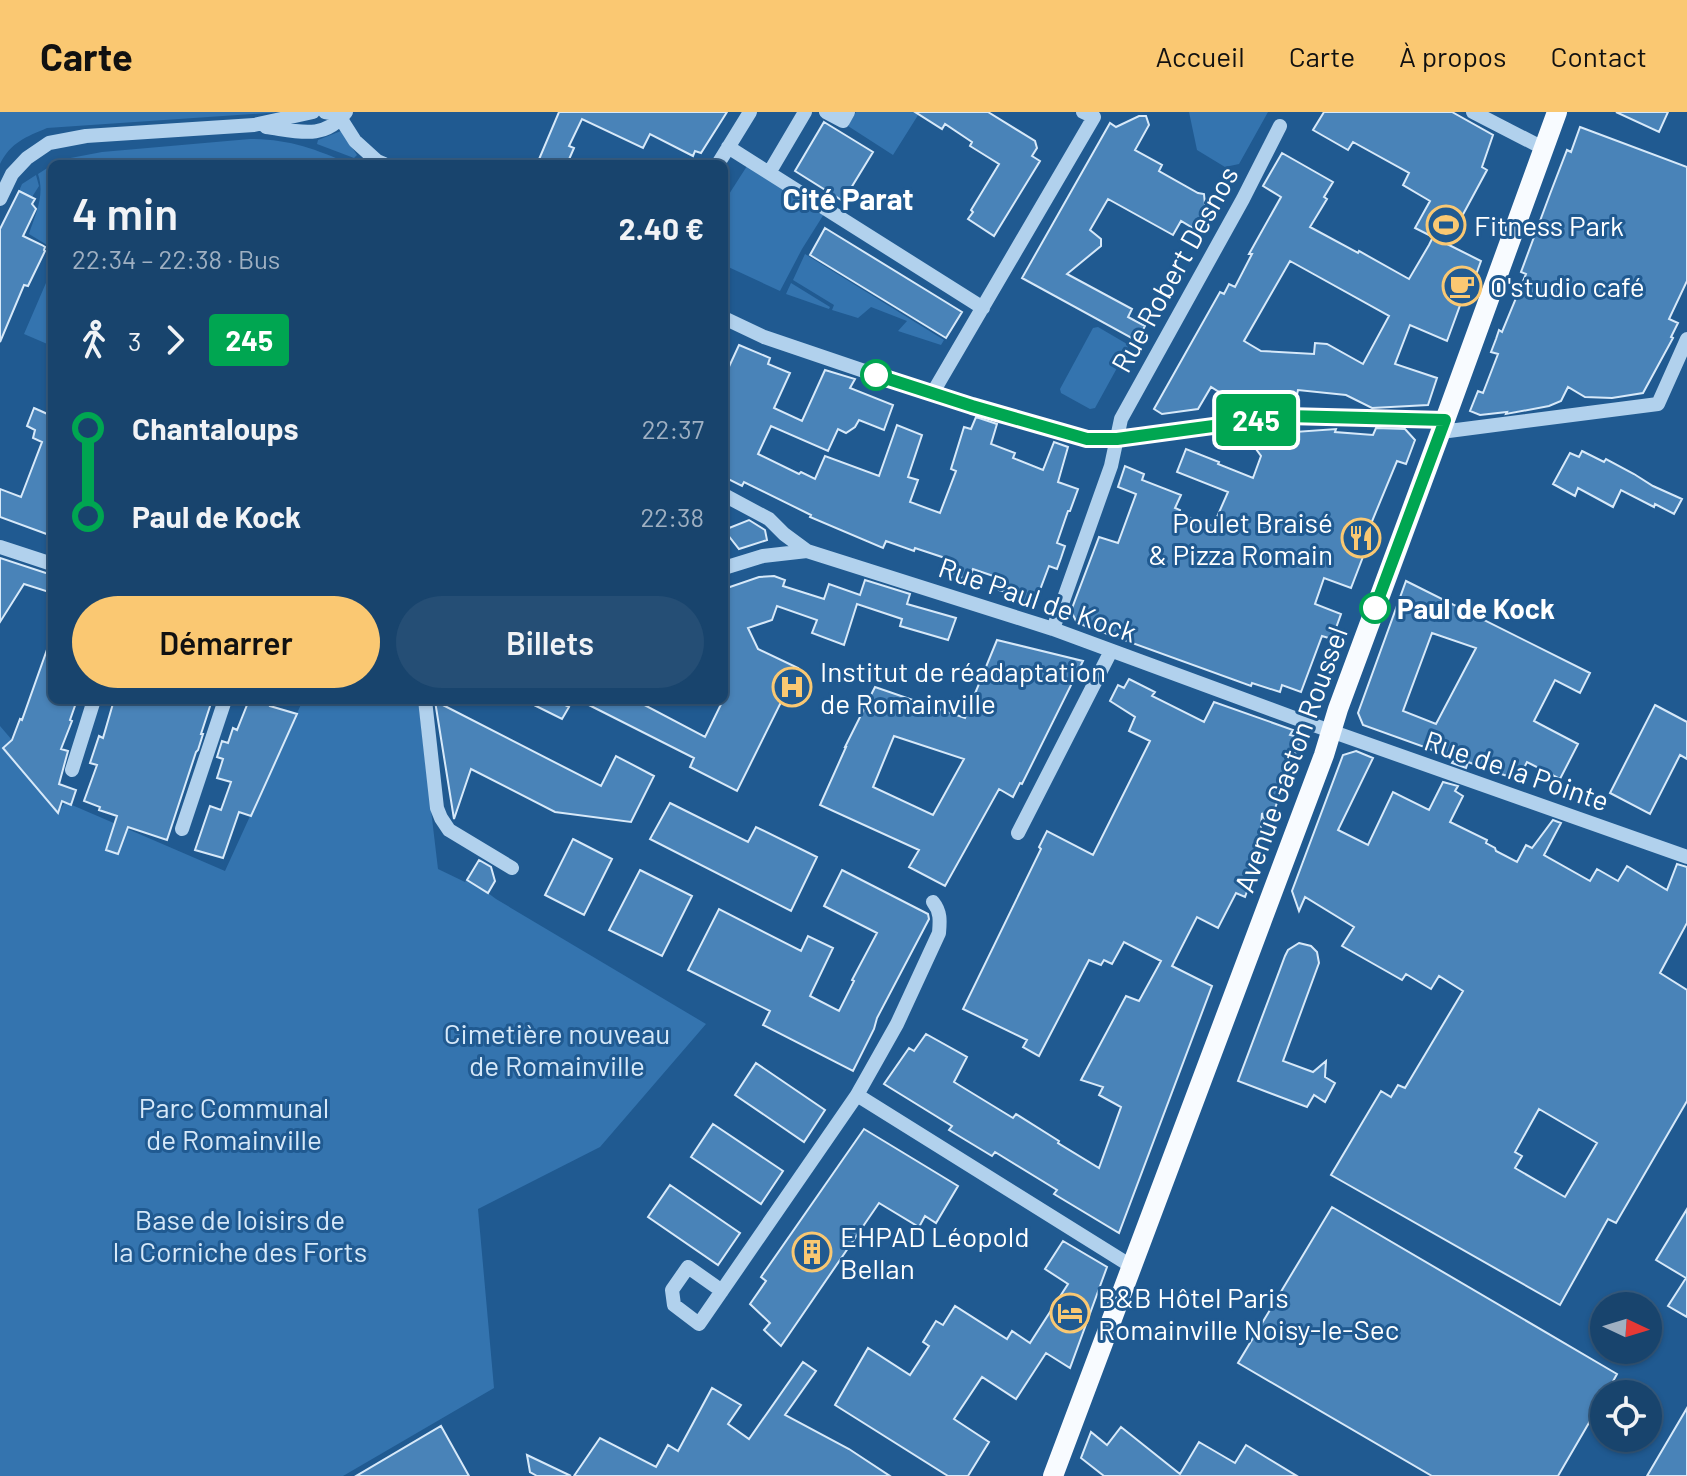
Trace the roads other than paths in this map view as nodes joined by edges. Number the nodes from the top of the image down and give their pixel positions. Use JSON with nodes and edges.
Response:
{"nodes":[{"id":1,"x":313,"y":112,"type":"edge"},
{"id":2,"x":325,"y":112,"type":"edge"},
{"id":3,"x":750,"y":112,"type":"edge"},
{"id":4,"x":805,"y":112,"type":"edge"},
{"id":5,"x":826,"y":112,"type":"edge"},
{"id":6,"x":848,"y":112,"type":"edge"},
{"id":7,"x":1473,"y":112,"type":"edge"},
{"id":8,"x":1557,"y":112,"type":"edge"},
{"id":9,"x":1089,"y":114,"type":"edge"},
{"id":10,"x":344,"y":115,"type":"edge"},
{"id":11,"x":254,"y":125,"type":"junction"},
{"id":12,"x":1280,"y":126,"type":"dead end"},
{"id":13,"x":728,"y":147,"type":"junction"},
{"id":14,"x":1543,"y":148,"type":"junction"},
{"id":15,"x":376,"y":160,"type":"edge"},
{"id":16,"x":720,"y":160,"type":"edge"},
{"id":17,"x":769,"y":173,"type":"junction"},
{"id":18,"x":0,"y":199,"type":"edge"},
{"id":19,"x":983,"y":308,"type":"junction"},
{"id":20,"x":728,"y":320,"type":"edge"},
{"id":21,"x":1687,"y":339,"type":"edge"},
{"id":22,"x":932,"y":394,"type":"junction"},
{"id":23,"x":1443,"y":426,"type":"junction"},
{"id":24,"x":1117,"y":439,"type":"junction"},
{"id":25,"x":728,"y":497,"type":"edge"},
{"id":26,"x":0,"y":547,"type":"edge"},
{"id":27,"x":807,"y":551,"type":"junction"},
{"id":28,"x":48,"y":563,"type":"edge"},
{"id":29,"x":728,"y":567,"type":"edge"},
{"id":30,"x":1053,"y":629,"type":"junction"},
{"id":31,"x":1111,"y":651,"type":"junction"},
{"id":32,"x":93,"y":704,"type":"edge"},
{"id":33,"x":224,"y":704,"type":"edge"},
{"id":34,"x":425,"y":704,"type":"edge"},
{"id":35,"x":1330,"y":731,"type":"junction"},
{"id":36,"x":72,"y":770,"type":"dead end"},
{"id":37,"x":182,"y":829,"type":"dead end"},
{"id":38,"x":1018,"y":833,"type":"dead end"},
{"id":39,"x":1687,"y":857,"type":"edge"},
{"id":40,"x":512,"y":868,"type":"dead end"},
{"id":41,"x":933,"y":902,"type":"dead end"},
{"id":42,"x":857,"y":1095,"type":"junction"},
{"id":43,"x":1131,"y":1266,"type":"junction"},
{"id":44,"x":722,"y":1291,"type":"dead end"},
{"id":45,"x":1053,"y":1476,"type":"edge"}],
"edges":[{"from":1,"to":11,"type":"street"},
{"from":2,"to":10,"type":"street"},
{"from":3,"to":13,"type":"street"},
{"from":4,"to":17,"type":"street"},
{"from":5,"to":6,"type":"street"},
{"from":7,"to":14,"type":"street"},
{"from":8,"to":14,"type":"main road","name":"Avenue Gaston Roussel"},
{"from":9,"to":19,"type":"street"},
{"from":10,"to":11,"type":"street"},
{"from":10,"to":15,"type":"street"},
{"from":11,"to":18,"type":"street"},
{"from":12,"to":24,"type":"street","name":"Rue Robert Desnos"},
{"from":13,"to":16,"type":"street"},
{"from":13,"to":17,"type":"street"},
{"from":14,"to":23,"type":"main road","name":"Avenue Gaston Roussel"},
{"from":17,"to":19,"type":"street"},
{"from":19,"to":22,"type":"street"},
{"from":20,"to":22,"type":"street"},
{"from":21,"to":23,"type":"street"},
{"from":22,"to":24,"type":"street"},
{"from":23,"to":24,"type":"street"},
{"from":23,"to":35,"type":"main road","name":"Avenue Gaston Roussel"},
{"from":24,"to":30,"type":"street","name":"Rue Robert Desnos"},
{"from":25,"to":27,"type":"street"},
{"from":26,"to":28,"type":"street"},
{"from":27,"to":29,"type":"street","name":"Rue Paul de Kock"},
{"from":27,"to":30,"type":"street","name":"Rue Paul de Kock"},
{"from":30,"to":31,"type":"street","name":"Rue Paul de Kock"},
{"from":31,"to":35,"type":"street","name":"Rue Paul de Kock"},
{"from":31,"to":38,"type":"street"},
{"from":32,"to":36,"type":"street"},
{"from":33,"to":37,"type":"street"},
{"from":34,"to":40,"type":"street"},
{"from":35,"to":39,"type":"street","name":"Rue de la Pointe"},
{"from":35,"to":43,"type":"main road","name":"Avenue Gaston Roussel"},
{"from":41,"to":42,"type":"street"},
{"from":42,"to":43,"type":"street"},
{"from":42,"to":44,"type":"street"},
{"from":43,"to":45,"type":"main road","name":"Avenue Gaston Roussel"}]}
